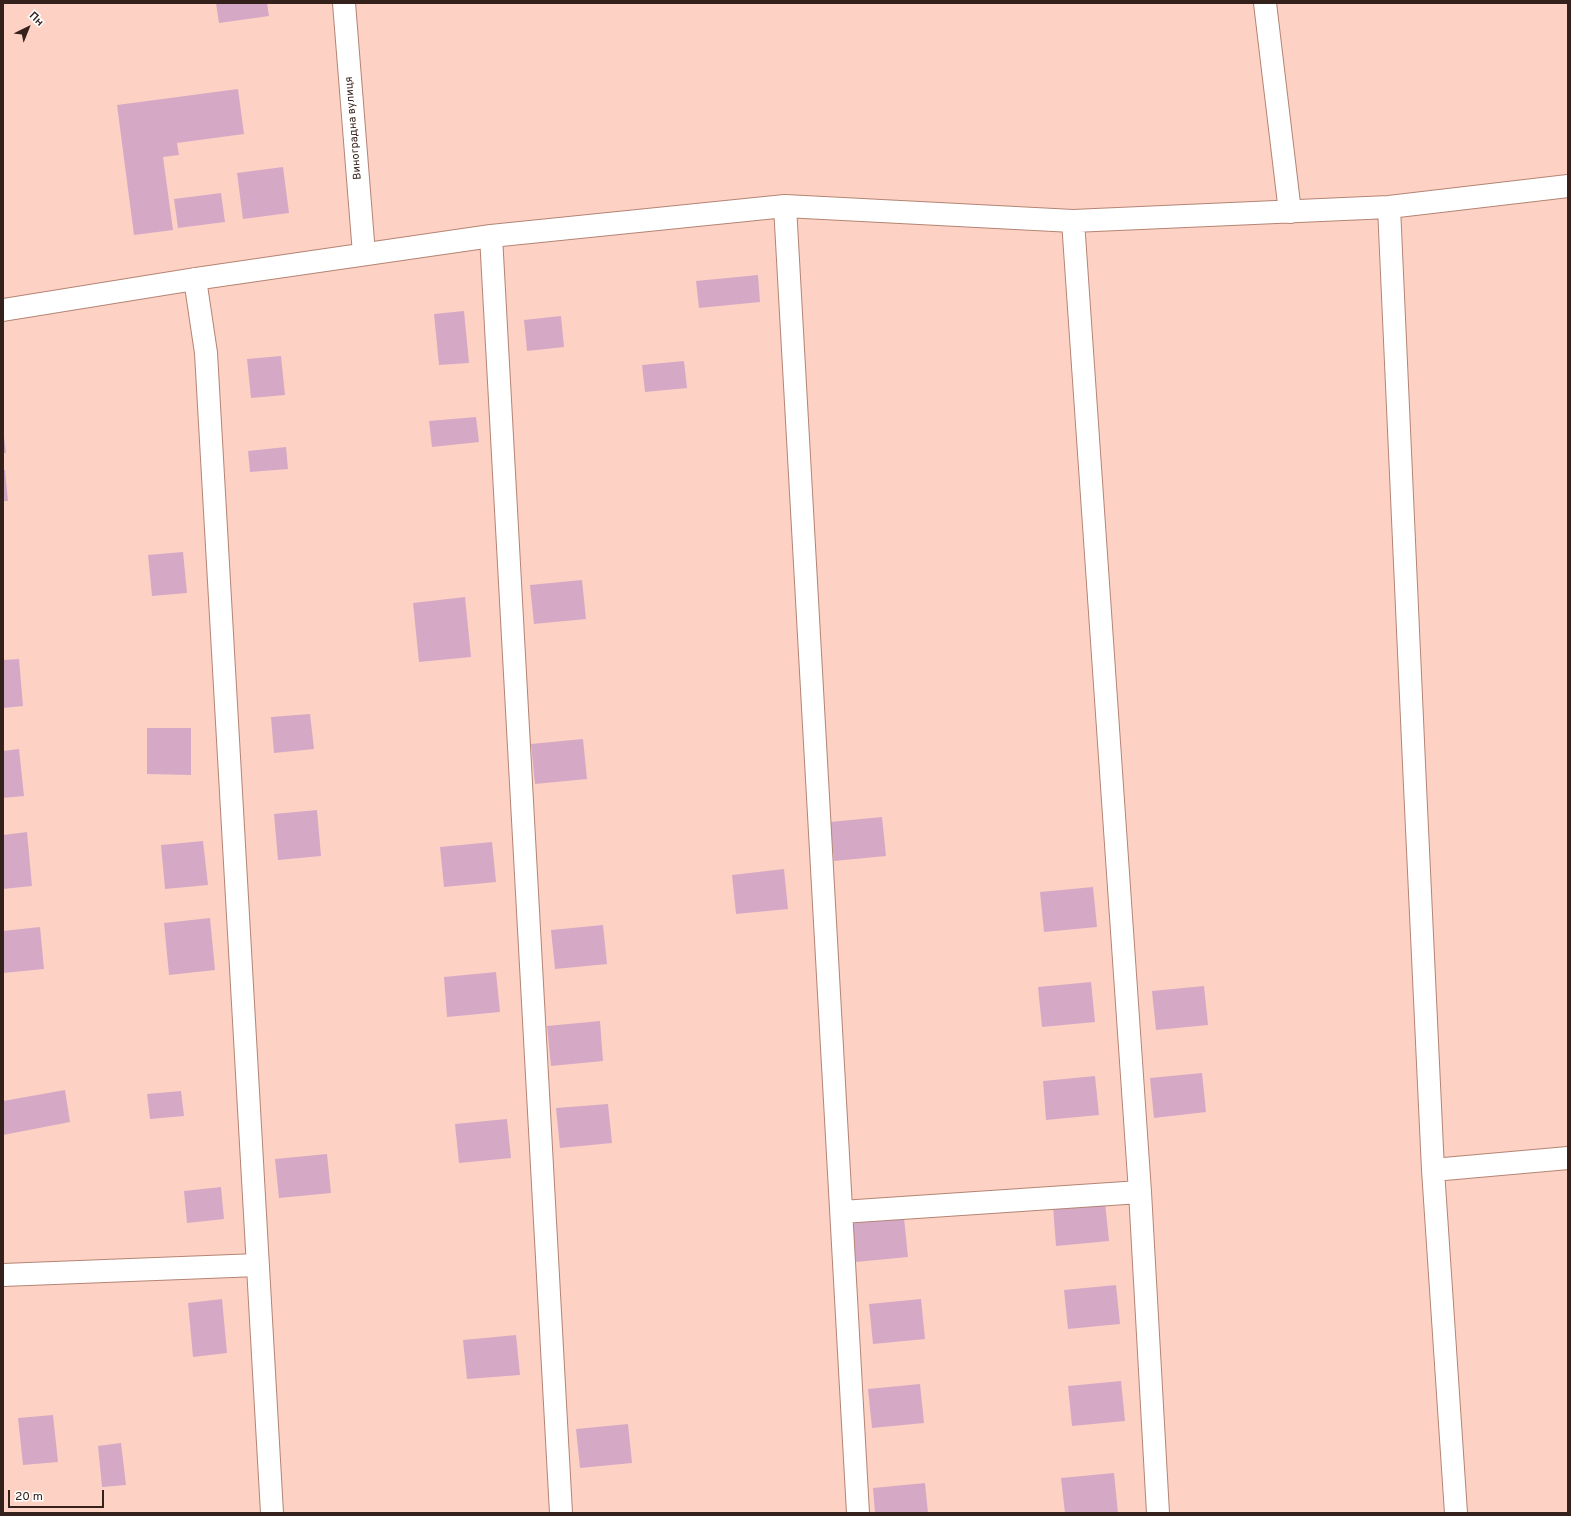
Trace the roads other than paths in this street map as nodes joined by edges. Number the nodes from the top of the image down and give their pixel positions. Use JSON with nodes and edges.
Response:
{"nodes":[{"id":1,"x":344,"y":3,"type":"edge"},
{"id":2,"x":1264,"y":3,"type":"edge"},
{"id":3,"x":1568,"y":186,"type":"edge"},
{"id":4,"x":785,"y":206,"type":"junction"},
{"id":5,"x":1390,"y":207,"type":"junction"},
{"id":6,"x":1290,"y":212,"type":"junction"},
{"id":7,"x":1073,"y":221,"type":"junction"},
{"id":8,"x":491,"y":236,"type":"junction"},
{"id":9,"x":364,"y":254,"type":"junction"},
{"id":10,"x":195,"y":279,"type":"junction"},
{"id":11,"x":3,"y":310,"type":"edge"},
{"id":12,"x":1568,"y":1158,"type":"edge"},
{"id":13,"x":1433,"y":1170,"type":"junction"},
{"id":14,"x":1140,"y":1192,"type":"junction"},
{"id":15,"x":842,"y":1212,"type":"junction"},
{"id":16,"x":258,"y":1265,"type":"junction"},
{"id":17,"x":3,"y":1275,"type":"edge"},
{"id":18,"x":272,"y":1513,"type":"edge"},
{"id":19,"x":561,"y":1513,"type":"edge"},
{"id":20,"x":858,"y":1513,"type":"edge"},
{"id":21,"x":1158,"y":1513,"type":"edge"},
{"id":22,"x":1456,"y":1513,"type":"edge"}],
"edges":[{"from":1,"to":9,"type":"street","name":"Виноградна вулиця"},
{"from":2,"to":6,"type":"street"},
{"from":3,"to":5,"type":"street"},
{"from":4,"to":7,"type":"street"},
{"from":4,"to":8,"type":"street"},
{"from":4,"to":15,"type":"street"},
{"from":5,"to":6,"type":"street"},
{"from":5,"to":13,"type":"street"},
{"from":6,"to":7,"type":"street"},
{"from":7,"to":14,"type":"street"},
{"from":8,"to":9,"type":"street"},
{"from":8,"to":19,"type":"street"},
{"from":9,"to":10,"type":"street"},
{"from":10,"to":11,"type":"street"},
{"from":10,"to":16,"type":"street"},
{"from":12,"to":13,"type":"street"},
{"from":13,"to":22,"type":"street"},
{"from":14,"to":15,"type":"street"},
{"from":14,"to":21,"type":"street"},
{"from":15,"to":20,"type":"street"},
{"from":16,"to":17,"type":"street"},
{"from":16,"to":18,"type":"street"}]}
